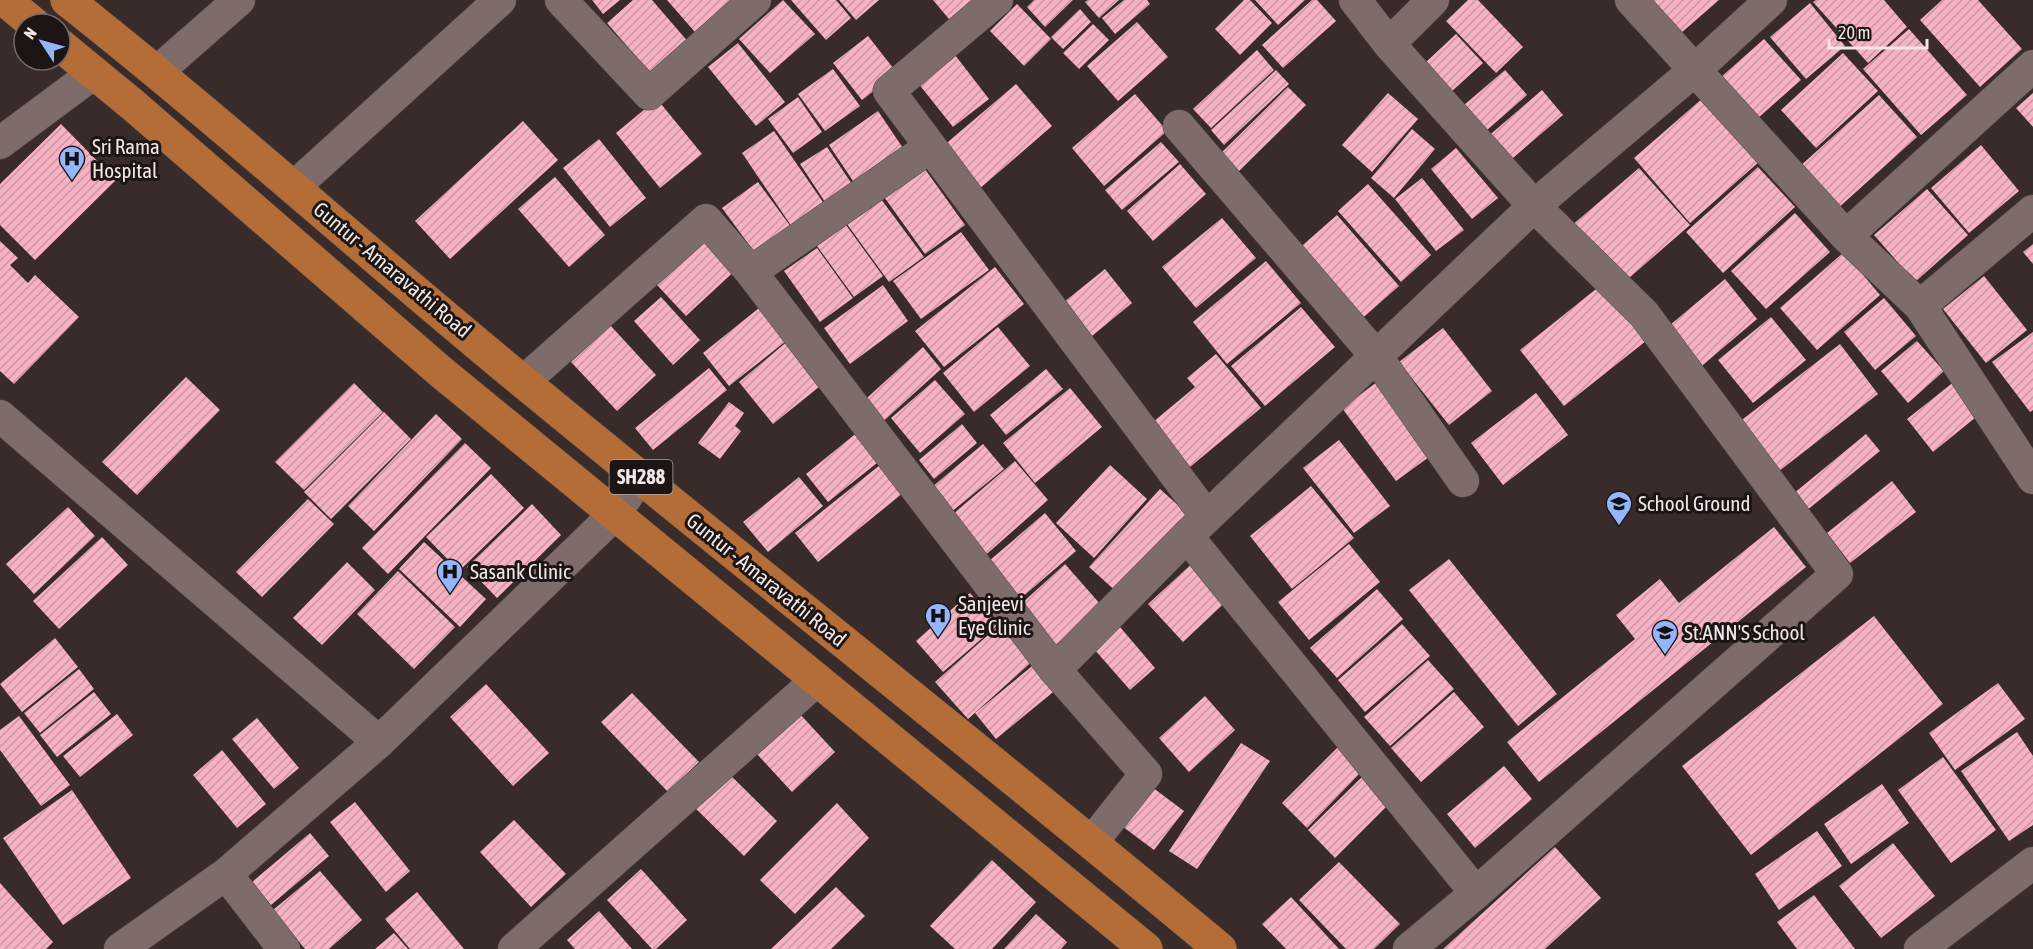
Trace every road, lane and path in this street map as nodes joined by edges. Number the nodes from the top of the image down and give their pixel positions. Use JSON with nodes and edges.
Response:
{"nodes":[{"id":1,"x":5,"y":0,"type":"edge"},
{"id":2,"x":67,"y":0,"type":"edge"},
{"id":3,"x":239,"y":0,"type":"edge"},
{"id":4,"x":500,"y":0,"type":"edge"},
{"id":5,"x":561,"y":0,"type":"edge"},
{"id":6,"x":755,"y":0,"type":"edge"},
{"id":7,"x":997,"y":0,"type":"edge"},
{"id":8,"x":1355,"y":0,"type":"edge"},
{"id":9,"x":1433,"y":0,"type":"edge"},
{"id":10,"x":1631,"y":0,"type":"edge"},
{"id":11,"x":1771,"y":0,"type":"edge"},
{"id":12,"x":20,"y":12,"type":"edge"},
{"id":13,"x":1389,"y":44,"type":"junction"},
{"id":14,"x":72,"y":55,"type":"edge"},
{"id":15,"x":2033,"y":66,"type":"edge"},
{"id":16,"x":1696,"y":69,"type":"junction"},
{"id":17,"x":158,"y":72,"type":"junction"},
{"id":18,"x":94,"y":73,"type":"junction"},
{"id":19,"x":1179,"y":126,"type":"dead end"},
{"id":20,"x":0,"y":143,"type":"edge"},
{"id":21,"x":930,"y":147,"type":"junction"},
{"id":22,"x":294,"y":187,"type":"junction"},
{"id":23,"x":1534,"y":206,"type":"junction"},
{"id":24,"x":2033,"y":211,"type":"edge"},
{"id":25,"x":1846,"y":236,"type":"junction"},
{"id":26,"x":751,"y":272,"type":"junction"},
{"id":27,"x":1920,"y":306,"type":"junction"},
{"id":28,"x":1376,"y":356,"type":"junction"},
{"id":29,"x":523,"y":382,"type":"junction"},
{"id":30,"x":0,"y":416,"type":"edge"},
{"id":31,"x":640,"y":477,"type":"junction"},
{"id":32,"x":2033,"y":478,"type":"edge"},
{"id":33,"x":1463,"y":481,"type":"dead end"},
{"id":34,"x":614,"y":515,"type":"junction"},
{"id":35,"x":1197,"y":526,"type":"junction"},
{"id":36,"x":1055,"y":670,"type":"junction"},
{"id":37,"x":817,"y":680,"type":"junction"},
{"id":38,"x":379,"y":742,"type":"junction"},
{"id":39,"x":1092,"y":842,"type":"junction"},
{"id":40,"x":2033,"y":863,"type":"edge"},
{"id":41,"x":226,"y":874,"type":"junction"},
{"id":42,"x":1476,"y":893,"type":"junction"},
{"id":43,"x":120,"y":949,"type":"edge"},
{"id":44,"x":284,"y":949,"type":"edge"},
{"id":45,"x":514,"y":949,"type":"edge"},
{"id":46,"x":1146,"y":949,"type":"edge"},
{"id":47,"x":1220,"y":949,"type":"edge"},
{"id":48,"x":1409,"y":949,"type":"edge"},
{"id":49,"x":1920,"y":949,"type":"edge"}],
"edges":[{"from":1,"to":12,"type":"main road"},
{"from":2,"to":17,"type":"main road","name":"Guntur - Amaravathi Road","number":"SH288"},
{"from":3,"to":17,"type":"street"},
{"from":4,"to":22,"type":"street"},
{"from":5,"to":6,"type":"street"},
{"from":7,"to":21,"type":"street"},
{"from":8,"to":13,"type":"street"},
{"from":9,"to":13,"type":"street"},
{"from":10,"to":16,"type":"street"},
{"from":11,"to":16,"type":"street"},
{"from":13,"to":23,"type":"street"},
{"from":14,"to":18,"type":"main road","name":"Guntur - Amaravathi Road","number":"SH288"},
{"from":15,"to":25,"type":"street"},
{"from":16,"to":23,"type":"street"},
{"from":16,"to":25,"type":"street"},
{"from":17,"to":22,"type":"main road","name":"Guntur - Amaravathi Road","number":"SH288"},
{"from":18,"to":20,"type":"street"},
{"from":18,"to":34,"type":"main road","name":"Guntur - Amaravathi Road","number":"SH288"},
{"from":19,"to":28,"type":"street"},
{"from":21,"to":26,"type":"street"},
{"from":21,"to":35,"type":"street"},
{"from":22,"to":29,"type":"main road","name":"Guntur - Amaravathi Road","number":"SH288"},
{"from":23,"to":28,"type":"street"},
{"from":23,"to":42,"type":"street"},
{"from":24,"to":27,"type":"street"},
{"from":25,"to":27,"type":"street"},
{"from":26,"to":29,"type":"street"},
{"from":26,"to":36,"type":"street"},
{"from":27,"to":32,"type":"street"},
{"from":28,"to":33,"type":"street"},
{"from":28,"to":35,"type":"street"},
{"from":29,"to":31,"type":"main road","name":"Guntur - Amaravathi Road","number":"SH288"},
{"from":30,"to":38,"type":"street"},
{"from":31,"to":34,"type":"street"},
{"from":31,"to":39,"type":"main road","name":"Guntur - Amaravathi Road","number":"SH288"},
{"from":34,"to":37,"type":"main road","name":"Guntur - Amaravathi Road","number":"SH288"},
{"from":34,"to":38,"type":"street"},
{"from":35,"to":36,"type":"street"},
{"from":35,"to":42,"type":"street"},
{"from":36,"to":39,"type":"street"},
{"from":37,"to":45,"type":"street"},
{"from":37,"to":46,"type":"main road","name":"Guntur - Amaravathi Road","number":"SH288"},
{"from":38,"to":41,"type":"street"},
{"from":39,"to":47,"type":"main road","name":"Guntur - Amaravathi Road","number":"SH288"},
{"from":40,"to":49,"type":"street"},
{"from":41,"to":43,"type":"street"},
{"from":41,"to":44,"type":"street"},
{"from":42,"to":48,"type":"street"}]}
